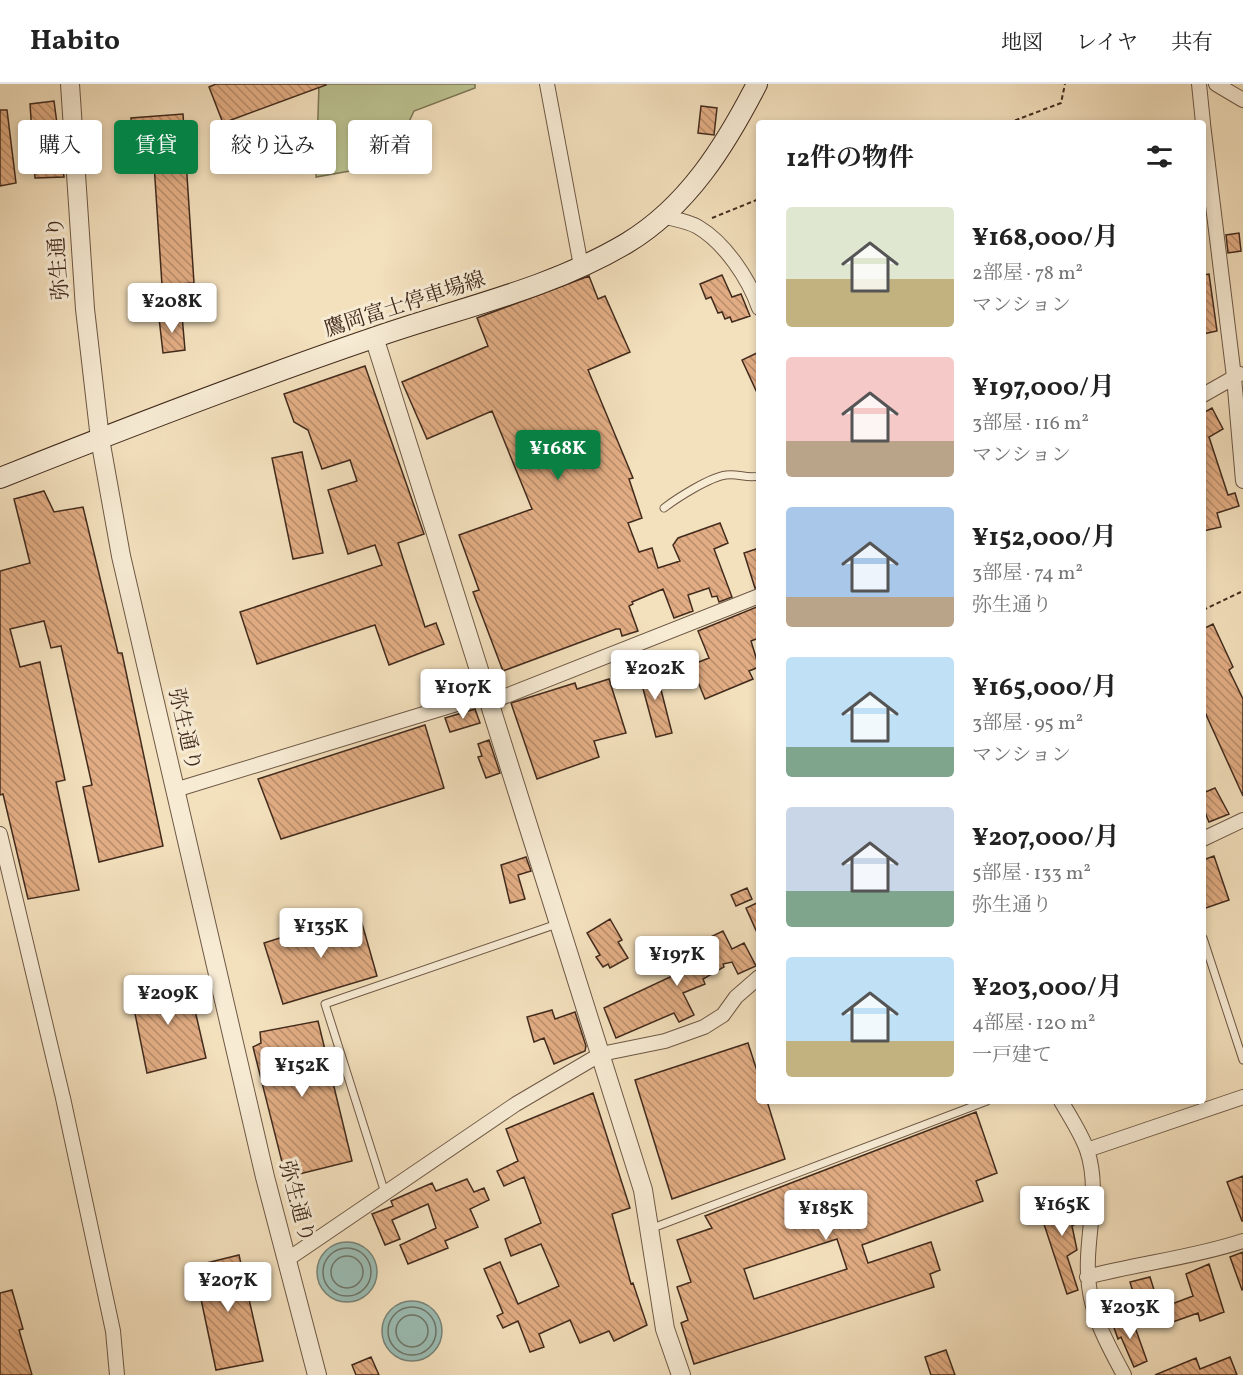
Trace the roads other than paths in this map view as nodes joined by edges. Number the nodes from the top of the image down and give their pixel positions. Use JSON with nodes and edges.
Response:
{"nodes":[{"id":1,"x":70,"y":84,"type":"edge"},
{"id":2,"x":547,"y":84,"type":"edge"},
{"id":3,"x":757,"y":84,"type":"edge"},
{"id":4,"x":1199,"y":84,"type":"edge"},
{"id":5,"x":1216,"y":84,"type":"edge"},
{"id":6,"x":1243,"y":100,"type":"edge"},
{"id":7,"x":1203,"y":120,"type":"edge"},
{"id":8,"x":1206,"y":145,"type":"edge"},
{"id":9,"x":662,"y":216,"type":"junction"},
{"id":10,"x":581,"y":266,"type":"junction"},
{"id":11,"x":756,"y":300,"type":"edge"},
{"id":12,"x":374,"y":338,"type":"junction"},
{"id":13,"x":1239,"y":375,"type":"edge"},
{"id":14,"x":1206,"y":393,"type":"edge"},
{"id":15,"x":100,"y":439,"type":"junction"},
{"id":16,"x":756,"y":477,"type":"edge"},
{"id":17,"x":0,"y":478,"type":"edge"},
{"id":18,"x":1243,"y":481,"type":"edge"},
{"id":19,"x":664,"y":508,"type":"dead end"},
{"id":20,"x":756,"y":597,"type":"edge"},
{"id":21,"x":487,"y":699,"type":"junction"},
{"id":22,"x":175,"y":790,"type":"junction"},
{"id":23,"x":1243,"y":820,"type":"edge"},
{"id":24,"x":0,"y":834,"type":"edge"},
{"id":25,"x":1206,"y":838,"type":"edge"},
{"id":26,"x":559,"y":923,"type":"junction"},
{"id":27,"x":1206,"y":947,"type":"edge"},
{"id":28,"x":756,"y":979,"type":"edge"},
{"id":29,"x":601,"y":1054,"type":"junction"},
{"id":30,"x":1243,"y":1060,"type":"edge"},
{"id":31,"x":1243,"y":1097,"type":"edge"},
{"id":32,"x":979,"y":1104,"type":"edge"},
{"id":33,"x":1063,"y":1104,"type":"edge"},
{"id":34,"x":1087,"y":1150,"type":"junction"},
{"id":35,"x":385,"y":1192,"type":"junction"},
{"id":36,"x":650,"y":1229,"type":"junction"},
{"id":37,"x":1243,"y":1241,"type":"edge"},
{"id":38,"x":288,"y":1259,"type":"junction"},
{"id":39,"x":1088,"y":1277,"type":"junction"},
{"id":40,"x":117,"y":1375,"type":"edge"},
{"id":41,"x":317,"y":1375,"type":"edge"},
{"id":42,"x":681,"y":1375,"type":"edge"},
{"id":43,"x":1124,"y":1375,"type":"edge"}],
"edges":[{"from":1,"to":15,"type":"street","name":"弥生通り"},
{"from":2,"to":10,"type":"street"},
{"from":3,"to":9,"type":"main road","name":"鷹岡富士停車場線"},
{"from":4,"to":7,"type":"street"},
{"from":5,"to":6,"type":"street"},
{"from":8,"to":13,"type":"street"},
{"from":9,"to":10,"type":"main road","name":"鷹岡富士停車場線"},
{"from":9,"to":11,"type":"street"},
{"from":10,"to":12,"type":"main road","name":"鷹岡富士停車場線"},
{"from":12,"to":15,"type":"main road","name":"鷹岡富士停車場線"},
{"from":12,"to":21,"type":"street"},
{"from":13,"to":14,"type":"street"},
{"from":13,"to":18,"type":"street"},
{"from":15,"to":17,"type":"main road","name":"鷹岡富士停車場線"},
{"from":15,"to":22,"type":"street","name":"弥生通り"},
{"from":16,"to":19,"type":"lane"},
{"from":20,"to":21,"type":"street"},
{"from":21,"to":22,"type":"street"},
{"from":21,"to":26,"type":"street"},
{"from":22,"to":38,"type":"street","name":"弥生通り"},
{"from":23,"to":25,"type":"street"},
{"from":24,"to":40,"type":"street"},
{"from":26,"to":29,"type":"street"},
{"from":26,"to":35,"type":"lane"},
{"from":27,"to":30,"type":"lane"},
{"from":28,"to":29,"type":"street"},
{"from":29,"to":35,"type":"street"},
{"from":29,"to":36,"type":"street"},
{"from":31,"to":34,"type":"street"},
{"from":32,"to":36,"type":"lane"},
{"from":33,"to":34,"type":"street"},
{"from":34,"to":39,"type":"street"},
{"from":35,"to":38,"type":"street"},
{"from":36,"to":42,"type":"street"},
{"from":37,"to":39,"type":"street"},
{"from":38,"to":41,"type":"street","name":"弥生通り"},
{"from":39,"to":43,"type":"street"}]}
